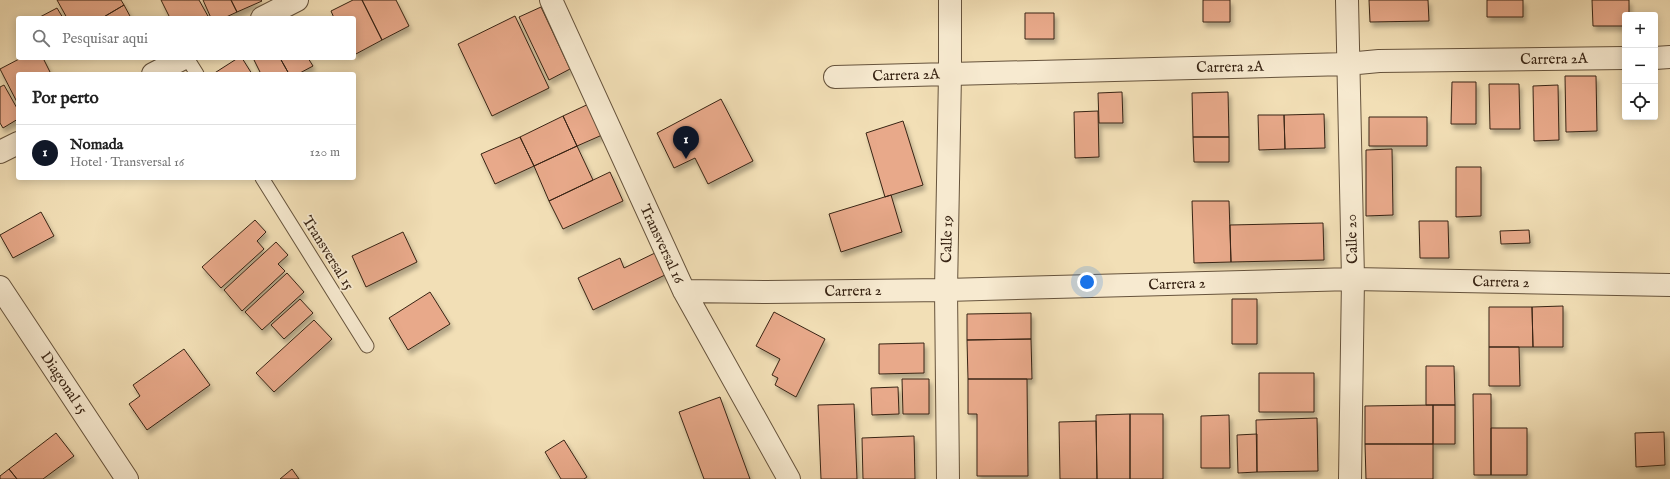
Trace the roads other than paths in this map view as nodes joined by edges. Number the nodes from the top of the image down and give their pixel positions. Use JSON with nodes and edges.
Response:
{"nodes":[{"id":1,"x":297,"y":0,"type":"edge"},
{"id":2,"x":551,"y":0,"type":"edge"},
{"id":3,"x":950,"y":0,"type":"edge"},
{"id":4,"x":1347,"y":0,"type":"edge"},
{"id":5,"x":266,"y":16,"type":"edge"},
{"id":6,"x":1622,"y":58,"type":"edge"},
{"id":7,"x":1658,"y":58,"type":"edge"},
{"id":8,"x":1670,"y":58,"type":"edge"},
{"id":9,"x":181,"y":60,"type":"edge"},
{"id":10,"x":186,"y":60,"type":"edge"},
{"id":11,"x":1347,"y":64,"type":"junction"},
{"id":12,"x":157,"y":72,"type":"edge"},
{"id":13,"x":196,"y":72,"type":"edge"},
{"id":14,"x":950,"y":74,"type":"junction"},
{"id":15,"x":835,"y":77,"type":"dead end"},
{"id":16,"x":16,"y":144,"type":"edge"},
{"id":17,"x":0,"y":152,"type":"edge"},
{"id":18,"x":263,"y":180,"type":"edge"},
{"id":19,"x":1353,"y":279,"type":"junction"},
{"id":20,"x":1670,"y":285,"type":"edge"},
{"id":21,"x":0,"y":287,"type":"edge"},
{"id":22,"x":946,"y":290,"type":"junction"},
{"id":23,"x":684,"y":291,"type":"junction"},
{"id":24,"x":367,"y":346,"type":"dead end"},
{"id":25,"x":127,"y":479,"type":"edge"},
{"id":26,"x":789,"y":479,"type":"edge"},
{"id":27,"x":948,"y":479,"type":"edge"},
{"id":28,"x":1350,"y":479,"type":"edge"}],
"edges":[{"from":1,"to":5,"type":"street"},
{"from":2,"to":23,"type":"street","name":"Transversal 16"},
{"from":3,"to":14,"type":"street","name":"Calle 19"},
{"from":4,"to":11,"type":"street","name":"Calle 20"},
{"from":6,"to":11,"type":"street","name":"Carrera 2A"},
{"from":7,"to":8,"type":"street"},
{"from":9,"to":12,"type":"street"},
{"from":10,"to":13,"type":"lane"},
{"from":11,"to":14,"type":"street","name":"Carrera 2A"},
{"from":11,"to":19,"type":"street","name":"Calle 20"},
{"from":14,"to":15,"type":"street","name":"Carrera 2A"},
{"from":14,"to":22,"type":"street","name":"Calle 19"},
{"from":16,"to":17,"type":"street"},
{"from":18,"to":24,"type":"lane","name":"Transversal 15"},
{"from":19,"to":20,"type":"street","name":"Carrera 2"},
{"from":19,"to":22,"type":"street","name":"Carrera 2"},
{"from":19,"to":28,"type":"street","name":"Calle 20"},
{"from":21,"to":25,"type":"street","name":"Diagonal 15"},
{"from":22,"to":23,"type":"street","name":"Carrera 2"},
{"from":22,"to":27,"type":"street","name":"Calle 19"},
{"from":23,"to":26,"type":"street","name":"Transversal 16"}]}
